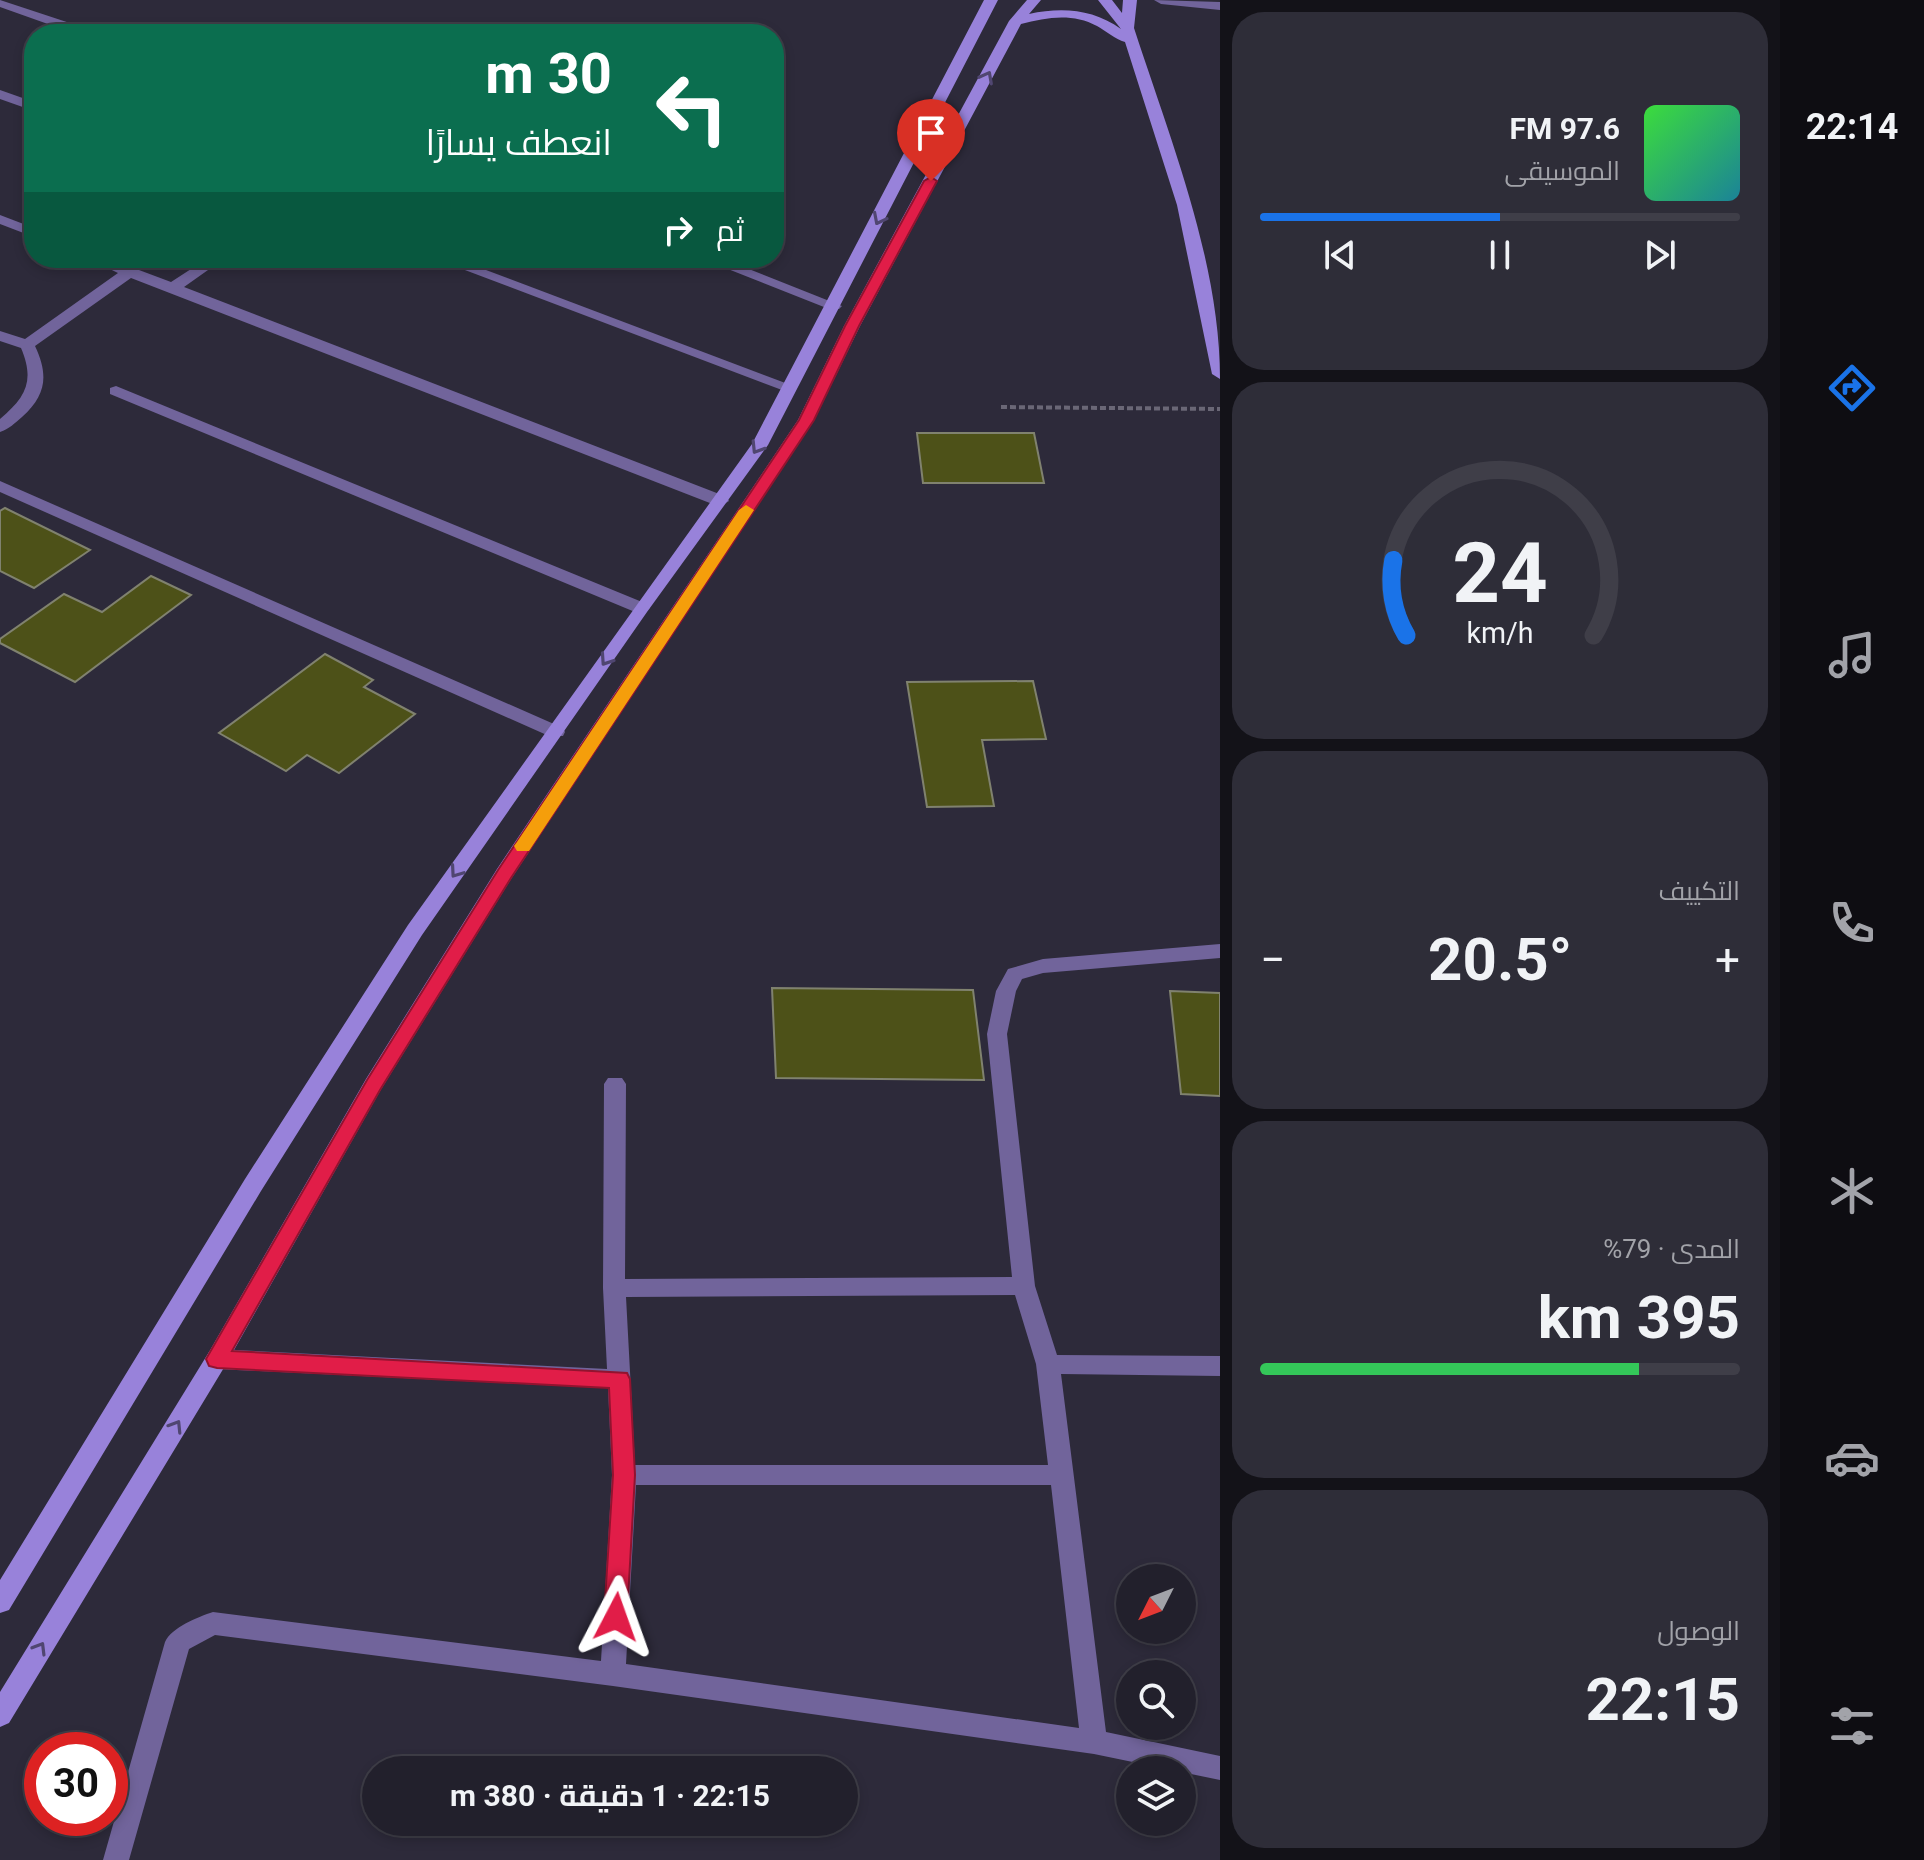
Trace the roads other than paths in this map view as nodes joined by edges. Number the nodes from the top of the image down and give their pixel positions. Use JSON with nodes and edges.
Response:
{"nodes":[{"id":1,"x":991,"y":0,"type":"edge"},
{"id":2,"x":1034,"y":0,"type":"edge"},
{"id":3,"x":1105,"y":0,"type":"edge"},
{"id":4,"x":1130,"y":0,"type":"edge"},
{"id":5,"x":1161,"y":0,"type":"edge"},
{"id":6,"x":0,"y":3,"type":"edge"},
{"id":7,"x":1220,"y":6,"type":"edge"},
{"id":8,"x":1016,"y":21,"type":"junction"},
{"id":9,"x":60,"y":24,"type":"edge"},
{"id":10,"x":1127,"y":28,"type":"junction"},
{"id":11,"x":1132,"y":44,"type":"junction"},
{"id":12,"x":0,"y":94,"type":"edge"},
{"id":13,"x":24,"y":103,"type":"edge"},
{"id":14,"x":0,"y":219,"type":"edge"},
{"id":15,"x":24,"y":229,"type":"edge"},
{"id":16,"x":119,"y":268,"type":"edge"},
{"id":17,"x":203,"y":268,"type":"edge"},
{"id":18,"x":467,"y":268,"type":"edge"},
{"id":19,"x":733,"y":268,"type":"edge"},
{"id":20,"x":129,"y":272,"type":"junction"},
{"id":21,"x":171,"y":289,"type":"junction"},
{"id":22,"x":834,"y":306,"type":"junction"},
{"id":23,"x":0,"y":336,"type":"edge"},
{"id":24,"x":27,"y":345,"type":"junction"},
{"id":25,"x":1220,"y":374,"type":"edge"},
{"id":26,"x":788,"y":387,"type":"junction"},
{"id":27,"x":116,"y":391,"type":"dead end"},
{"id":28,"x":0,"y":427,"type":"edge"},
{"id":29,"x":0,"y":486,"type":"edge"},
{"id":30,"x":721,"y":501,"type":"junction"},
{"id":31,"x":641,"y":608,"type":"junction"},
{"id":32,"x":556,"y":732,"type":"junction"},
{"id":33,"x":1220,"y":951,"type":"edge"},
{"id":34,"x":615,"y":1084,"type":"dead end"},
{"id":35,"x":1024,"y":1286,"type":"junction"},
{"id":36,"x":614,"y":1288,"type":"junction"},
{"id":37,"x":217,"y":1359,"type":"junction"},
{"id":38,"x":1048,"y":1364,"type":"junction"},
{"id":39,"x":1220,"y":1366,"type":"edge"},
{"id":40,"x":620,"y":1379,"type":"junction"},
{"id":41,"x":624,"y":1475,"type":"junction"},
{"id":42,"x":1060,"y":1475,"type":"junction"},
{"id":43,"x":0,"y":1602,"type":"edge"},
{"id":44,"x":613,"y":1674,"type":"junction"},
{"id":45,"x":0,"y":1715,"type":"edge"},
{"id":46,"x":1094,"y":1742,"type":"junction"},
{"id":47,"x":1220,"y":1768,"type":"edge"},
{"id":48,"x":116,"y":1860,"type":"edge"}],
"edges":[{"from":1,"to":22,"type":"main road","one_way":true},
{"from":2,"to":8,"type":"main road"},
{"from":3,"to":10,"type":"main road"},
{"from":4,"to":10,"type":"main road"},
{"from":5,"to":7,"type":"street"},
{"from":6,"to":9,"type":"street"},
{"from":8,"to":11,"type":"main road"},
{"from":37,"to":8,"type":"main road","one_way":true},
{"from":10,"to":11,"type":"main road"},
{"from":11,"to":25,"type":"main road"},
{"from":12,"to":13,"type":"street"},
{"from":14,"to":15,"type":"street"},
{"from":16,"to":20,"type":"street"},
{"from":17,"to":21,"type":"street"},
{"from":18,"to":26,"type":"street"},
{"from":19,"to":22,"type":"street"},
{"from":20,"to":21,"type":"street"},
{"from":20,"to":24,"type":"street"},
{"from":21,"to":30,"type":"street"},
{"from":22,"to":26,"type":"main road"},
{"from":23,"to":24,"type":"street"},
{"from":24,"to":28,"type":"street"},
{"from":26,"to":30,"type":"main road","one_way":true},
{"from":27,"to":31,"type":"street"},
{"from":29,"to":32,"type":"street"},
{"from":30,"to":31,"type":"main road"},
{"from":31,"to":32,"type":"main road","one_way":true},
{"from":32,"to":43,"type":"main road","one_way":true},
{"from":33,"to":35,"type":"street"},
{"from":34,"to":36,"type":"street"},
{"from":35,"to":36,"type":"street"},
{"from":35,"to":38,"type":"street"},
{"from":36,"to":40,"type":"street"},
{"from":37,"to":40,"type":"street"},
{"from":45,"to":37,"type":"main road","one_way":true},
{"from":38,"to":39,"type":"street"},
{"from":38,"to":42,"type":"street"},
{"from":40,"to":41,"type":"street"},
{"from":41,"to":42,"type":"street"},
{"from":41,"to":44,"type":"street"},
{"from":42,"to":46,"type":"street"},
{"from":44,"to":46,"type":"street"},
{"from":44,"to":48,"type":"street"},
{"from":46,"to":47,"type":"street"}]}
